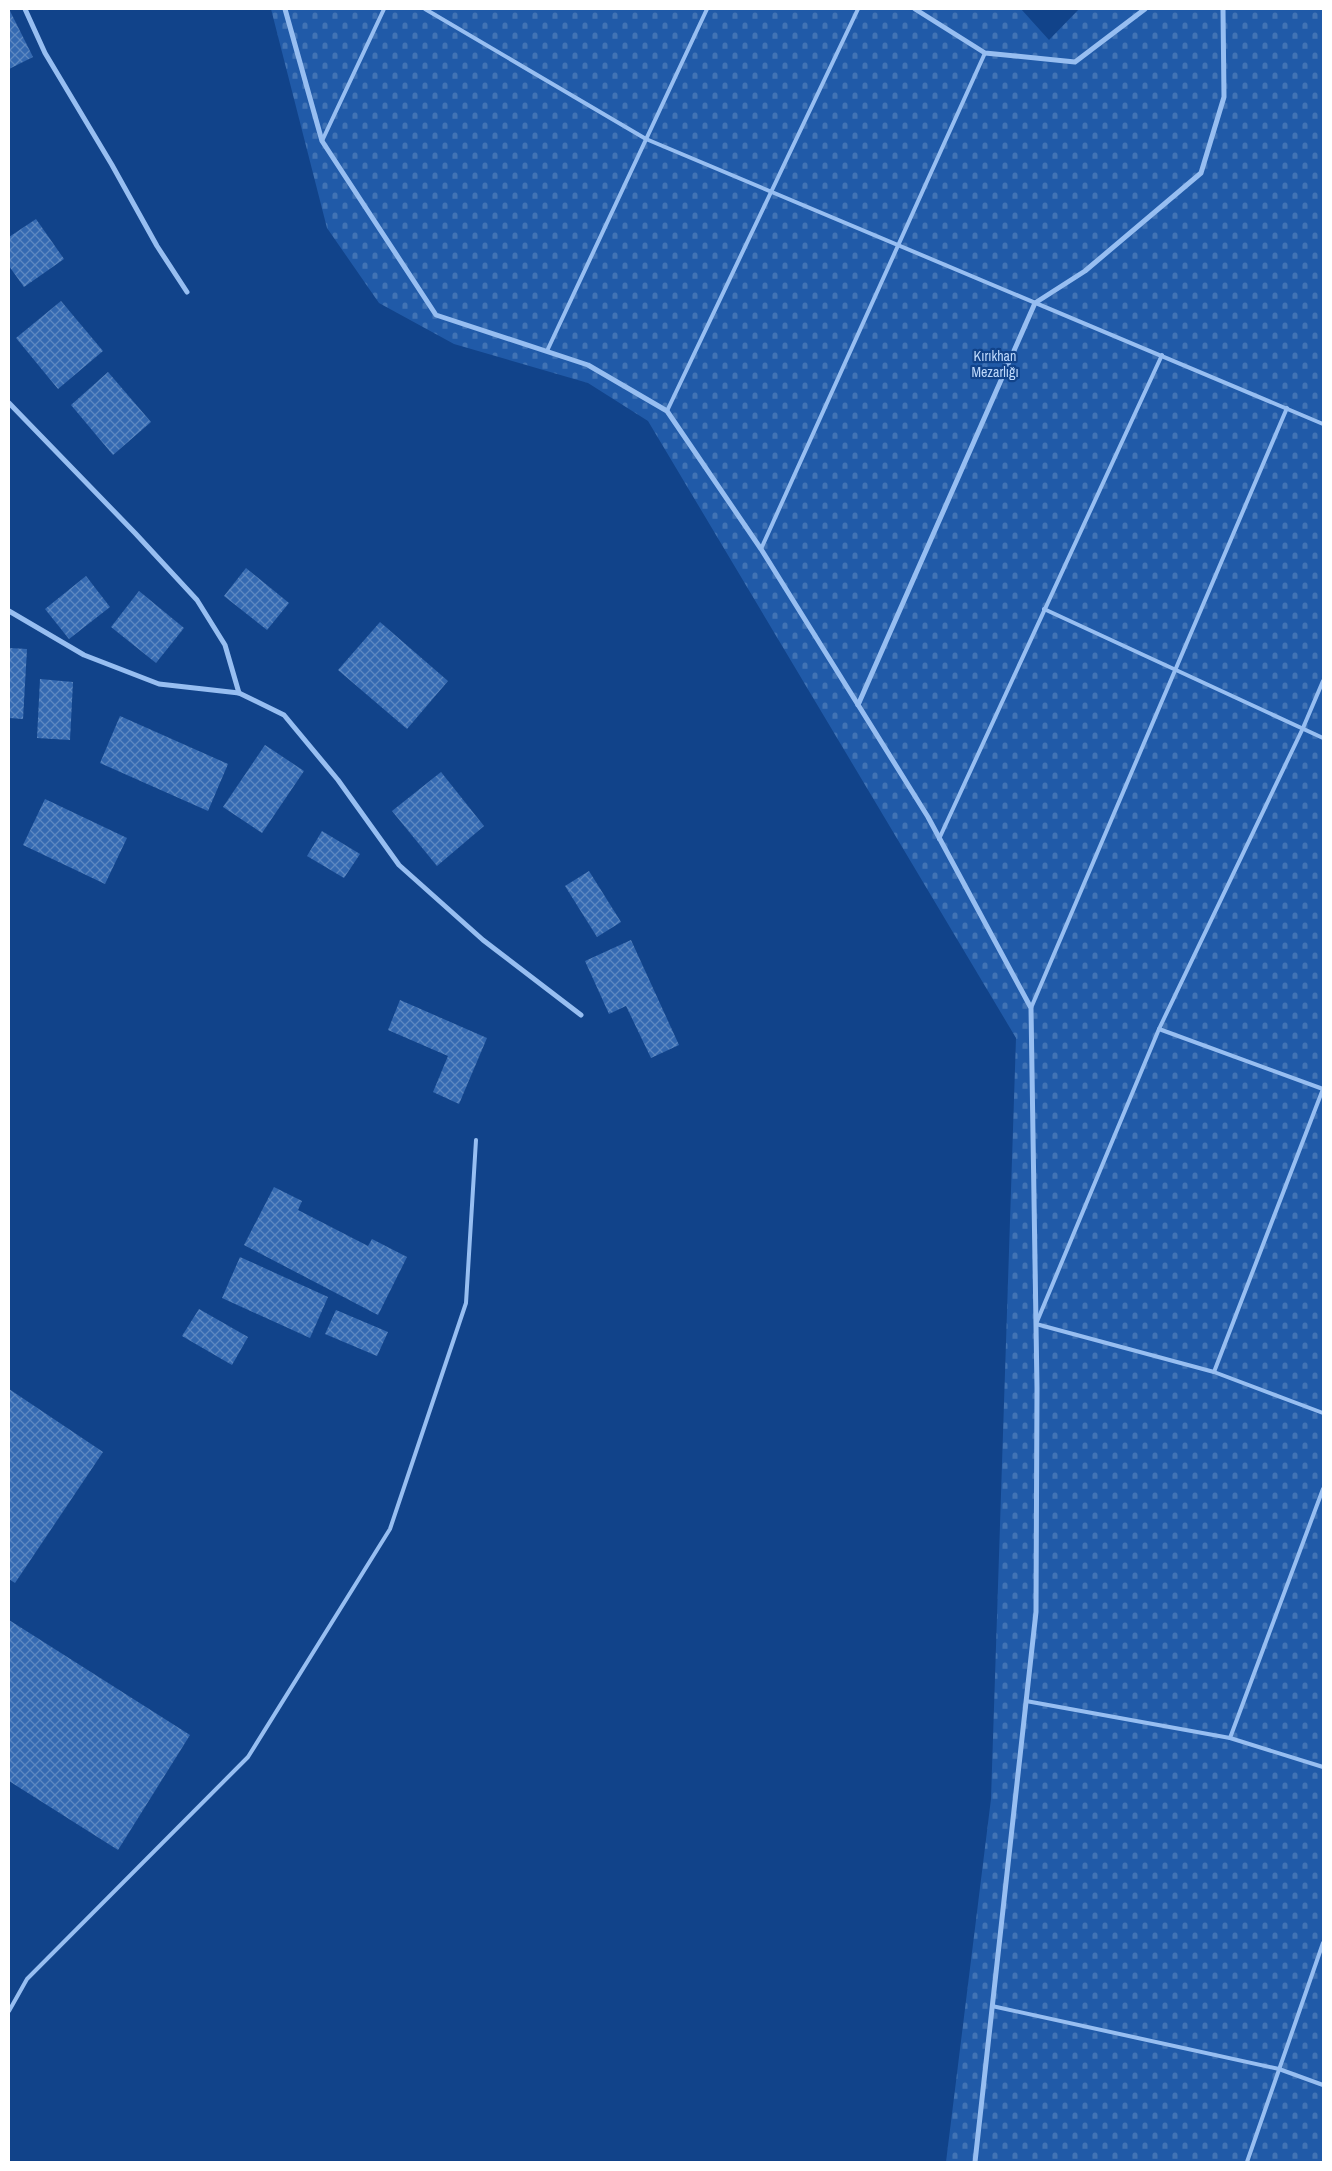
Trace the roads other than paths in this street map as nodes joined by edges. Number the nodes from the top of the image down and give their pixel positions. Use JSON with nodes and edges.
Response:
{"nodes":[{"id":1,"x":25,"y":9,"type":"edge"},
{"id":2,"x":286,"y":9,"type":"edge"},
{"id":3,"x":384,"y":9,"type":"edge"},
{"id":4,"x":425,"y":9,"type":"edge"},
{"id":5,"x":707,"y":9,"type":"edge"},
{"id":6,"x":858,"y":9,"type":"edge"},
{"id":7,"x":914,"y":9,"type":"edge"},
{"id":8,"x":1145,"y":9,"type":"edge"},
{"id":9,"x":1223,"y":9,"type":"edge"},
{"id":10,"x":985,"y":53,"type":"junction"},
{"id":11,"x":646,"y":139,"type":"junction"},
{"id":12,"x":322,"y":141,"type":"junction"},
{"id":13,"x":771,"y":192,"type":"junction"},
{"id":14,"x":898,"y":245,"type":"junction"},
{"id":15,"x":187,"y":292,"type":"dead end"},
{"id":16,"x":1035,"y":303,"type":"junction"},
{"id":17,"x":547,"y":351,"type":"junction"},
{"id":18,"x":1162,"y":355,"type":"junction"},
{"id":19,"x":9,"y":403,"type":"edge"},
{"id":20,"x":1287,"y":408,"type":"junction"},
{"id":21,"x":667,"y":411,"type":"junction"},
{"id":22,"x":1323,"y":424,"type":"edge"},
{"id":23,"x":761,"y":549,"type":"junction"},
{"id":24,"x":1044,"y":609,"type":"junction"},
{"id":25,"x":9,"y":611,"type":"edge"},
{"id":26,"x":1175,"y":669,"type":"junction"},
{"id":27,"x":1323,"y":681,"type":"edge"},
{"id":28,"x":239,"y":693,"type":"junction"},
{"id":29,"x":858,"y":704,"type":"junction"},
{"id":30,"x":1303,"y":728,"type":"junction"},
{"id":31,"x":1323,"y":738,"type":"edge"},
{"id":32,"x":939,"y":839,"type":"junction"},
{"id":33,"x":1031,"y":1008,"type":"junction"},
{"id":34,"x":581,"y":1015,"type":"dead end"},
{"id":35,"x":1159,"y":1029,"type":"junction"},
{"id":36,"x":1323,"y":1089,"type":"edge"},
{"id":37,"x":476,"y":1140,"type":"dead end"},
{"id":38,"x":1036,"y":1324,"type":"junction"},
{"id":39,"x":1214,"y":1372,"type":"junction"},
{"id":40,"x":1323,"y":1413,"type":"edge"},
{"id":41,"x":1323,"y":1489,"type":"edge"},
{"id":42,"x":1026,"y":1701,"type":"junction"},
{"id":43,"x":1230,"y":1738,"type":"junction"},
{"id":44,"x":1323,"y":1767,"type":"edge"},
{"id":45,"x":1323,"y":1943,"type":"edge"},
{"id":46,"x":992,"y":2006,"type":"junction"},
{"id":47,"x":9,"y":2011,"type":"edge"},
{"id":48,"x":1279,"y":2070,"type":"junction"},
{"id":49,"x":1323,"y":2085,"type":"edge"},
{"id":50,"x":975,"y":2162,"type":"edge"},
{"id":51,"x":1246,"y":2162,"type":"edge"}],
"edges":[{"from":1,"to":15,"type":"street"},
{"from":2,"to":12,"type":"street"},
{"from":3,"to":12,"type":"lane"},
{"from":4,"to":11,"type":"lane"},
{"from":5,"to":11,"type":"lane"},
{"from":6,"to":13,"type":"lane"},
{"from":7,"to":10,"type":"street"},
{"from":8,"to":10,"type":"street"},
{"from":9,"to":16,"type":"street"},
{"from":10,"to":14,"type":"lane"},
{"from":11,"to":13,"type":"lane"},
{"from":11,"to":17,"type":"lane"},
{"from":12,"to":17,"type":"street"},
{"from":13,"to":14,"type":"lane"},
{"from":13,"to":21,"type":"lane"},
{"from":14,"to":16,"type":"lane"},
{"from":14,"to":23,"type":"lane"},
{"from":16,"to":18,"type":"lane"},
{"from":16,"to":29,"type":"street"},
{"from":17,"to":21,"type":"street"},
{"from":18,"to":20,"type":"lane"},
{"from":18,"to":24,"type":"lane"},
{"from":19,"to":28,"type":"street"},
{"from":20,"to":22,"type":"lane"},
{"from":20,"to":26,"type":"lane"},
{"from":21,"to":23,"type":"street"},
{"from":23,"to":29,"type":"street"},
{"from":24,"to":26,"type":"lane"},
{"from":24,"to":32,"type":"lane"},
{"from":25,"to":28,"type":"street"},
{"from":26,"to":30,"type":"lane"},
{"from":26,"to":33,"type":"lane"},
{"from":27,"to":30,"type":"lane"},
{"from":28,"to":34,"type":"street"},
{"from":29,"to":32,"type":"street"},
{"from":30,"to":31,"type":"lane"},
{"from":30,"to":35,"type":"lane"},
{"from":32,"to":33,"type":"street"},
{"from":33,"to":38,"type":"street"},
{"from":35,"to":36,"type":"lane"},
{"from":35,"to":38,"type":"lane"},
{"from":36,"to":39,"type":"lane"},
{"from":37,"to":47,"type":"lane"},
{"from":38,"to":39,"type":"lane"},
{"from":38,"to":42,"type":"street"},
{"from":39,"to":40,"type":"lane"},
{"from":41,"to":43,"type":"lane"},
{"from":42,"to":43,"type":"lane"},
{"from":42,"to":46,"type":"street"},
{"from":43,"to":44,"type":"lane"},
{"from":45,"to":48,"type":"lane"},
{"from":46,"to":48,"type":"lane"},
{"from":46,"to":50,"type":"street"},
{"from":48,"to":49,"type":"lane"},
{"from":48,"to":51,"type":"lane"}]}
